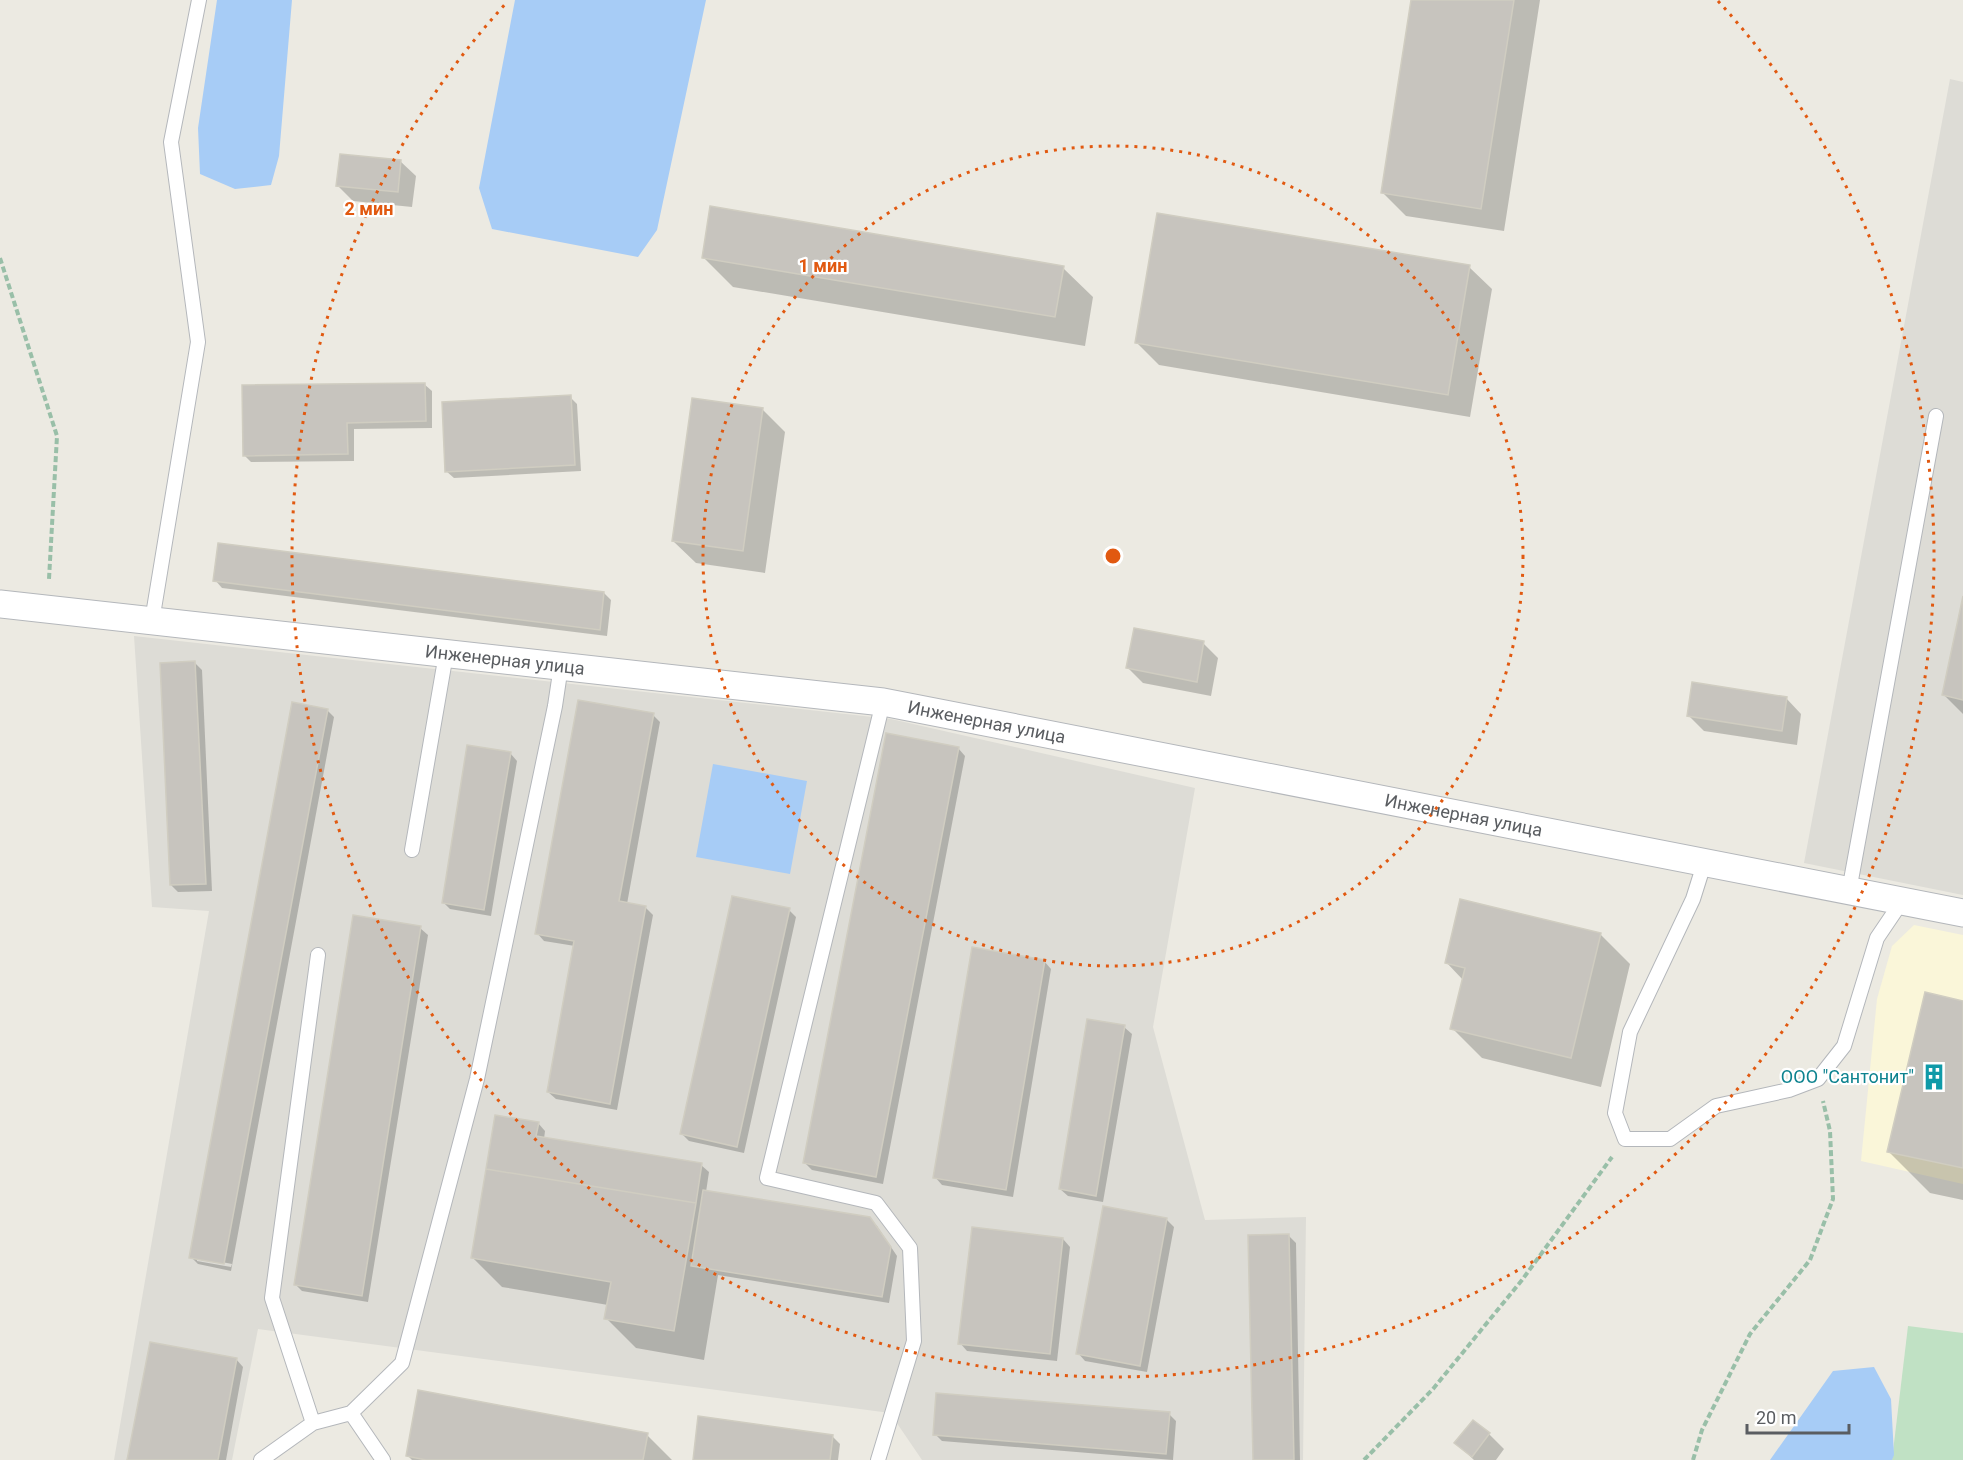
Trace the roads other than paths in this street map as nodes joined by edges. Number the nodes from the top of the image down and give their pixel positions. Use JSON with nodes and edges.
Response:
{"nodes":[{"id":1,"x":199,"y":0,"type":"edge"},
{"id":2,"x":1936,"y":416,"type":"dead end"},
{"id":3,"x":0,"y":604,"type":"edge"},
{"id":4,"x":152,"y":621,"type":"junction"},
{"id":5,"x":446,"y":654,"type":"junction"},
{"id":6,"x":561,"y":666,"type":"junction"},
{"id":7,"x":883,"y":702,"type":"junction"},
{"id":8,"x":412,"y":850,"type":"dead end"},
{"id":9,"x":1704,"y":864,"type":"junction"},
{"id":10,"x":1849,"y":891,"type":"junction"},
{"id":11,"x":1902,"y":901,"type":"junction"},
{"id":12,"x":1963,"y":914,"type":"edge"},
{"id":13,"x":318,"y":955,"type":"dead end"},
{"id":14,"x":351,"y":1413,"type":"junction"},
{"id":15,"x":313,"y":1423,"type":"junction"},
{"id":16,"x":261,"y":1460,"type":"edge"},
{"id":17,"x":383,"y":1460,"type":"edge"},
{"id":18,"x":878,"y":1460,"type":"edge"}],
"edges":[{"from":1,"to":4,"type":"lane"},
{"from":2,"to":10,"type":"lane"},
{"from":3,"to":4,"type":"street","name":"Инженерная улица"},
{"from":4,"to":5,"type":"street","name":"Инженерная улица"},
{"from":5,"to":6,"type":"street","name":"Инженерная улица"},
{"from":5,"to":8,"type":"lane"},
{"from":6,"to":7,"type":"street","name":"Инженерная улица"},
{"from":6,"to":14,"type":"lane"},
{"from":7,"to":9,"type":"street","name":"Инженерная улица"},
{"from":7,"to":18,"type":"lane"},
{"from":9,"to":10,"type":"street","name":"Инженерная улица"},
{"from":9,"to":11,"type":"lane"},
{"from":10,"to":11,"type":"street","name":"Инженерная улица"},
{"from":11,"to":12,"type":"street","name":"Инженерная улица"},
{"from":13,"to":15,"type":"lane"},
{"from":14,"to":15,"type":"lane"},
{"from":14,"to":17,"type":"lane"},
{"from":15,"to":16,"type":"lane"}]}
